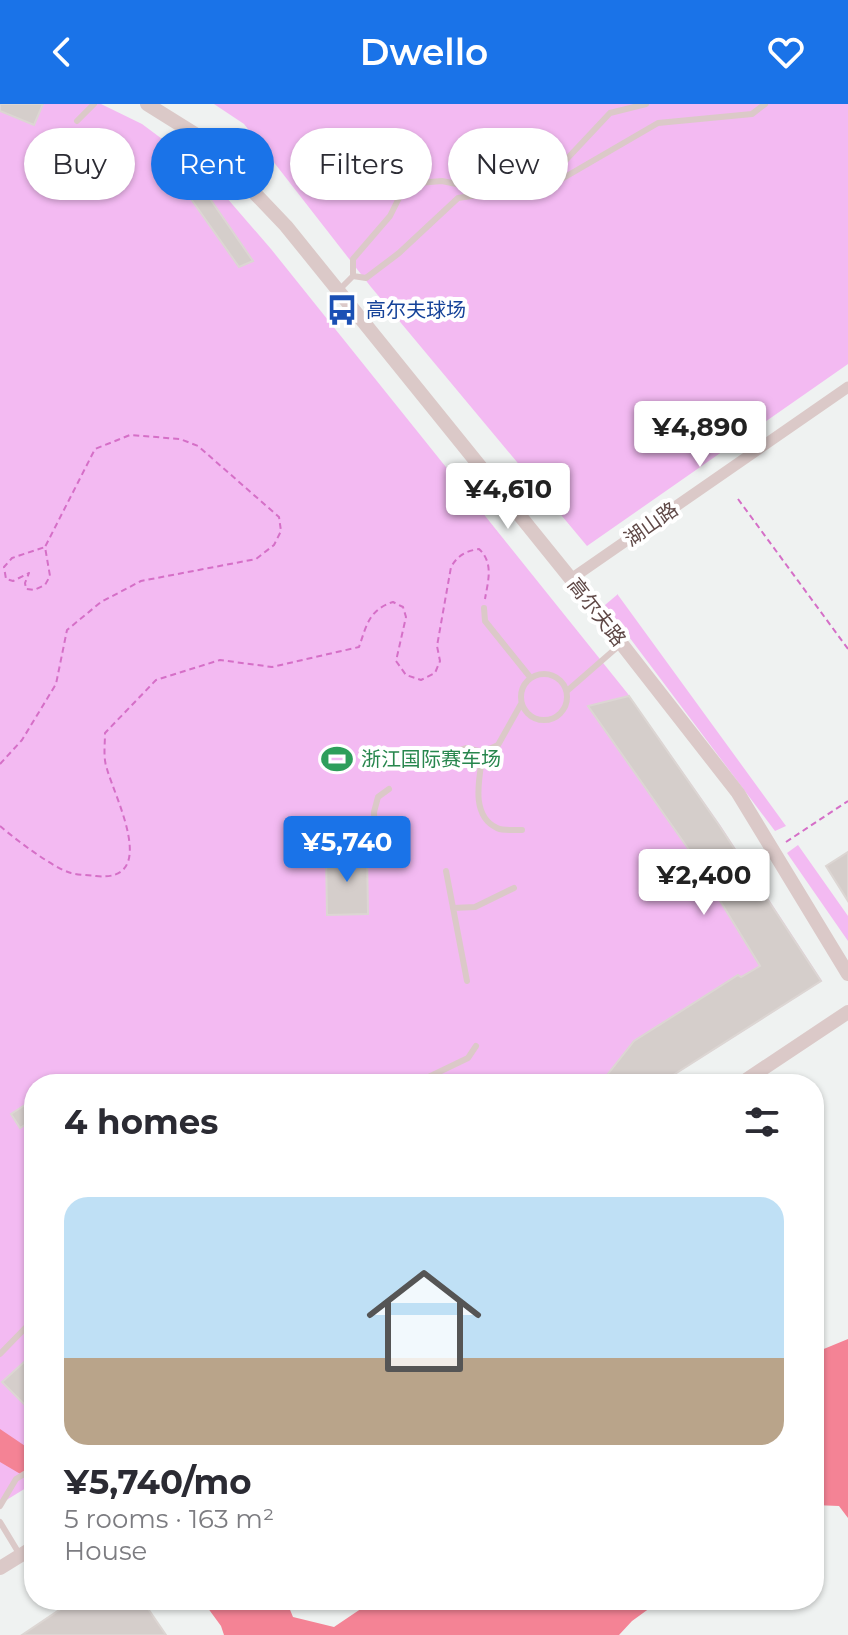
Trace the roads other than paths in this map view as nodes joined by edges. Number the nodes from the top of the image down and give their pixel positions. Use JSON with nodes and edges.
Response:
{"nodes":[{"id":1,"x":94,"y":104,"type":"edge"},
{"id":2,"x":147,"y":104,"type":"edge"},
{"id":3,"x":646,"y":104,"type":"edge"},
{"id":4,"x":765,"y":104,"type":"edge"},
{"id":5,"x":77,"y":121,"type":"dead end"},
{"id":6,"x":185,"y":128,"type":"edge"},
{"id":7,"x":568,"y":158,"type":"edge"},
{"id":8,"x":568,"y":175,"type":"edge"},
{"id":9,"x":448,"y":182,"type":"edge"},
{"id":10,"x":262,"y":200,"type":"edge"},
{"id":11,"x":456,"y":200,"type":"edge"},
{"id":12,"x":353,"y":276,"type":"junction"},
{"id":13,"x":338,"y":290,"type":"junction"},
{"id":14,"x":848,"y":387,"type":"edge"},
{"id":15,"x":571,"y":579,"type":"junction"},
{"id":16,"x":484,"y":608,"type":"road end"},
{"id":17,"x":622,"y":643,"type":"junction"},
{"id":18,"x":530,"y":677,"type":"junction"},
{"id":19,"x":567,"y":691,"type":"junction"},
{"id":20,"x":521,"y":704,"type":"junction"},
{"id":21,"x":483,"y":752,"type":"junction"},
{"id":22,"x":445,"y":755,"type":"dead end"},
{"id":23,"x":389,"y":789,"type":"dead end"},
{"id":24,"x":522,"y":830,"type":"dead end"},
{"id":25,"x":376,"y":856,"type":"dead end"},
{"id":26,"x":446,"y":871,"type":"dead end"},
{"id":27,"x":514,"y":888,"type":"dead end"},
{"id":28,"x":453,"y":908,"type":"junction"},
{"id":29,"x":848,"y":974,"type":"edge"},
{"id":30,"x":467,"y":981,"type":"dead end"},
{"id":31,"x":848,"y":1012,"type":"edge"},
{"id":32,"x":476,"y":1046,"type":"dead end"},
{"id":33,"x":435,"y":1074,"type":"edge"},
{"id":34,"x":755,"y":1074,"type":"edge"},
{"id":35,"x":24,"y":1329,"type":"edge"},
{"id":36,"x":0,"y":1354,"type":"edge"},
{"id":37,"x":24,"y":1474,"type":"edge"},
{"id":38,"x":0,"y":1506,"type":"edge"},
{"id":39,"x":0,"y":1522,"type":"edge"},
{"id":40,"x":24,"y":1553,"type":"edge"},
{"id":41,"x":20,"y":1555,"type":"junction"},
{"id":42,"x":0,"y":1568,"type":"edge"}],
"edges":[{"from":1,"to":5,"type":"lane"},
{"from":2,"to":6,"type":"street","name":"高尔夫路"},
{"from":3,"to":7,"type":"lane"},
{"from":4,"to":8,"type":"lane"},
{"from":9,"to":12,"type":"lane"},
{"from":10,"to":13,"type":"street","name":"高尔夫路"},
{"from":11,"to":12,"type":"lane"},
{"from":12,"to":13,"type":"lane"},
{"from":13,"to":15,"type":"street","name":"高尔夫路"},
{"from":14,"to":15,"type":"street","name":"湖山路"},
{"from":15,"to":17,"type":"street","name":"高尔夫路"},
{"from":16,"to":18,"type":"lane"},
{"from":17,"to":19,"type":"lane"},
{"from":17,"to":29,"type":"street","name":"高尔夫路"},
{"from":18,"to":19,"type":"lane"},
{"from":18,"to":20,"type":"lane"},
{"from":19,"to":20,"type":"lane"},
{"from":20,"to":21,"type":"lane"},
{"from":21,"to":22,"type":"lane"},
{"from":21,"to":24,"type":"lane"},
{"from":23,"to":25,"type":"lane"},
{"from":26,"to":28,"type":"lane"},
{"from":27,"to":28,"type":"lane"},
{"from":28,"to":30,"type":"lane"},
{"from":31,"to":34,"type":"street"},
{"from":32,"to":33,"type":"lane"},
{"from":35,"to":36,"type":"lane"},
{"from":37,"to":38,"type":"lane"},
{"from":39,"to":41,"type":"lane"},
{"from":40,"to":41,"type":"street"},
{"from":41,"to":42,"type":"street"}]}
